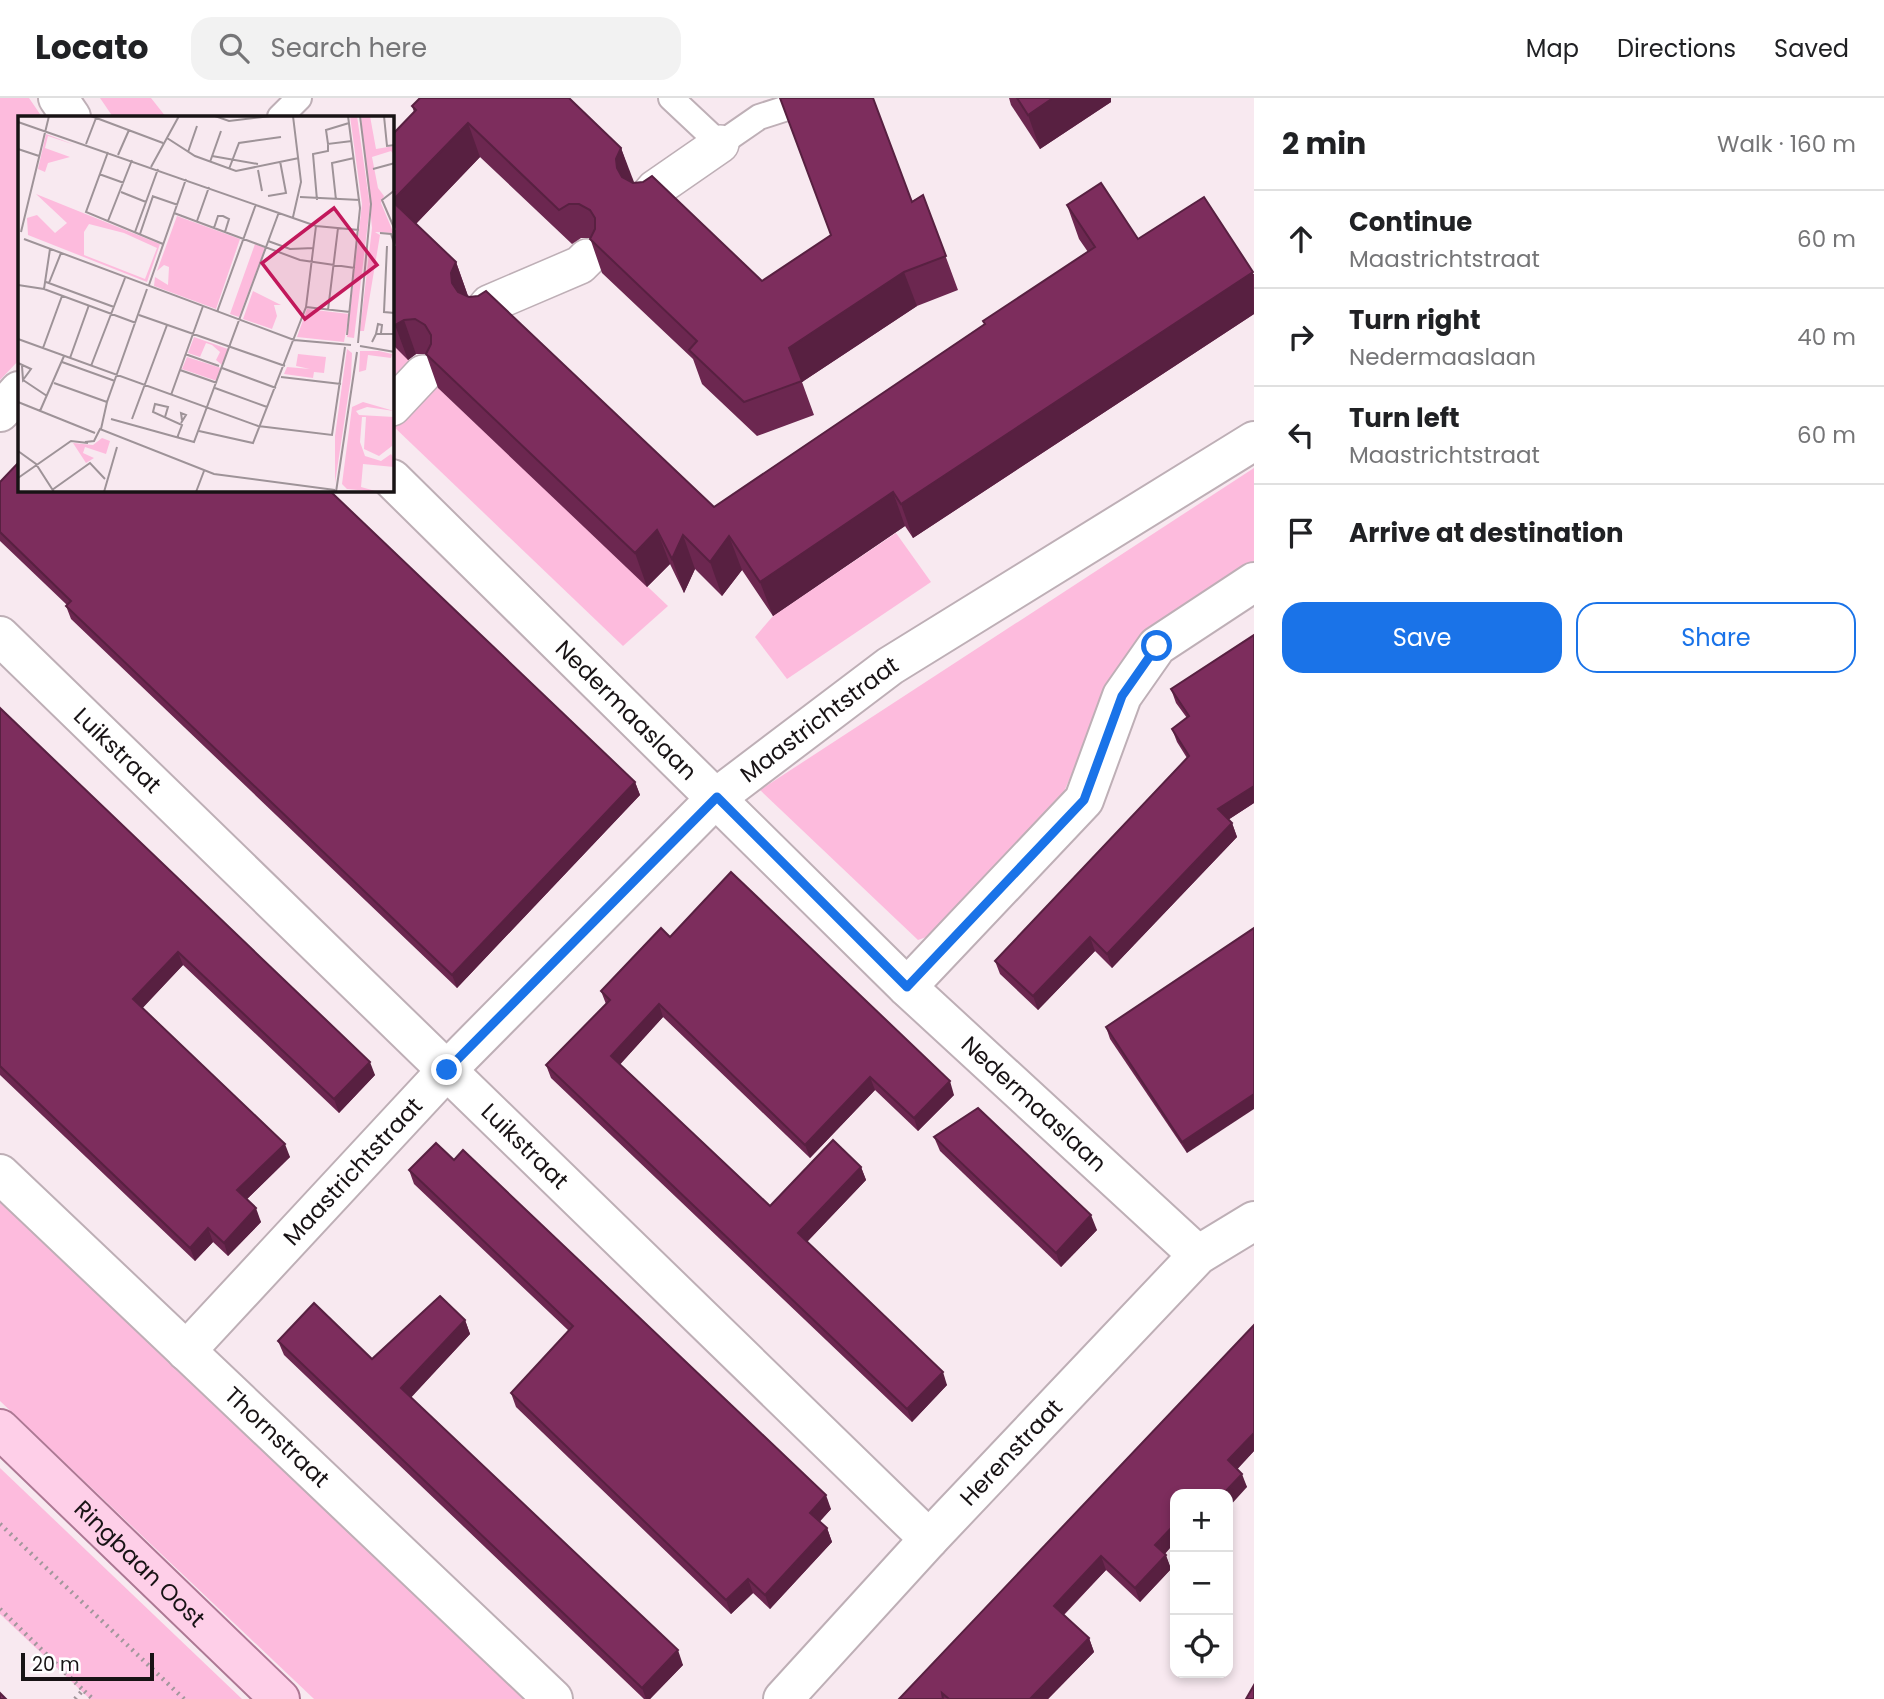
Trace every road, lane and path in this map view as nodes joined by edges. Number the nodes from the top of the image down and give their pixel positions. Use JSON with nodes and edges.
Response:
{"nodes":[{"id":1,"x":58,"y":98,"type":"edge"},
{"id":2,"x":299,"y":98,"type":"edge"},
{"id":3,"x":671,"y":98,"type":"edge"},
{"id":4,"x":783,"y":109,"type":"edge"},
{"id":5,"x":70,"y":116,"type":"edge"},
{"id":6,"x":281,"y":116,"type":"edge"},
{"id":7,"x":720,"y":144,"type":"junction"},
{"id":8,"x":649,"y":196,"type":"edge"},
{"id":9,"x":587,"y":258,"type":"edge"},
{"id":10,"x":484,"y":310,"type":"edge"},
{"id":11,"x":423,"y":374,"type":"edge"},
{"id":12,"x":18,"y":392,"type":"edge"},
{"id":13,"x":394,"y":405,"type":"edge"},
{"id":14,"x":0,"y":412,"type":"edge"},
{"id":15,"x":1254,"y":441,"type":"edge"},
{"id":16,"x":394,"y":481,"type":"edge"},
{"id":17,"x":1254,"y":582,"type":"edge"},
{"id":18,"x":0,"y":636,"type":"edge"},
{"id":19,"x":717,"y":797,"type":"junction"},
{"id":20,"x":907,"y":987,"type":"junction"},
{"id":21,"x":447,"y":1070,"type":"junction"},
{"id":22,"x":0,"y":1174,"type":"edge"},
{"id":23,"x":1254,"y":1220,"type":"edge"},
{"id":24,"x":1198,"y":1255,"type":"junction"},
{"id":25,"x":187,"y":1351,"type":"junction"},
{"id":26,"x":0,"y":1429,"type":"edge"},
{"id":27,"x":0,"y":1524,"type":"edge"},
{"id":28,"x":929,"y":1538,"type":"junction"},
{"id":29,"x":0,"y":1609,"type":"edge"},
{"id":30,"x":83,"y":1689,"type":"junction"},
{"id":31,"x":75,"y":1699,"type":"edge"},
{"id":32,"x":93,"y":1699,"type":"edge"},
{"id":33,"x":184,"y":1699,"type":"edge"},
{"id":34,"x":280,"y":1699,"type":"edge"},
{"id":35,"x":553,"y":1699,"type":"edge"},
{"id":36,"x":783,"y":1699,"type":"edge"}],
"edges":[{"from":1,"to":5,"type":"street"},
{"from":2,"to":6,"type":"lane"},
{"from":3,"to":7,"type":"lane"},
{"from":4,"to":7,"type":"lane"},
{"from":7,"to":8,"type":"street"},
{"from":9,"to":10,"type":"street"},
{"from":11,"to":13,"type":"street"},
{"from":12,"to":14,"type":"street"},
{"from":15,"to":19,"type":"street","name":"Maastrichtstraat"},
{"from":16,"to":19,"type":"street","name":"Nedermaaslaan"},
{"from":17,"to":20,"type":"street"},
{"from":18,"to":21,"type":"street","name":"Luikstraat"},
{"from":19,"to":20,"type":"street","name":"Nedermaaslaan"},
{"from":19,"to":21,"type":"street","name":"Maastrichtstraat"},
{"from":20,"to":24,"type":"street","name":"Nedermaaslaan"},
{"from":21,"to":25,"type":"street","name":"Maastrichtstraat"},
{"from":21,"to":28,"type":"street","name":"Luikstraat"},
{"from":22,"to":25,"type":"street","name":"Thornstraat"},
{"from":23,"to":24,"type":"street","name":"Herenstraat"},
{"from":24,"to":28,"type":"street","name":"Herenstraat"},
{"from":25,"to":35,"type":"street","name":"Thornstraat"},
{"from":26,"to":34,"type":"main road","name":"Ringbaan Oost"},
{"from":27,"to":33,"type":"path"},
{"from":28,"to":36,"type":"street","name":"Herenstraat"},
{"from":29,"to":30,"type":"path"},
{"from":30,"to":31,"type":"path"},
{"from":30,"to":32,"type":"path"}]}
